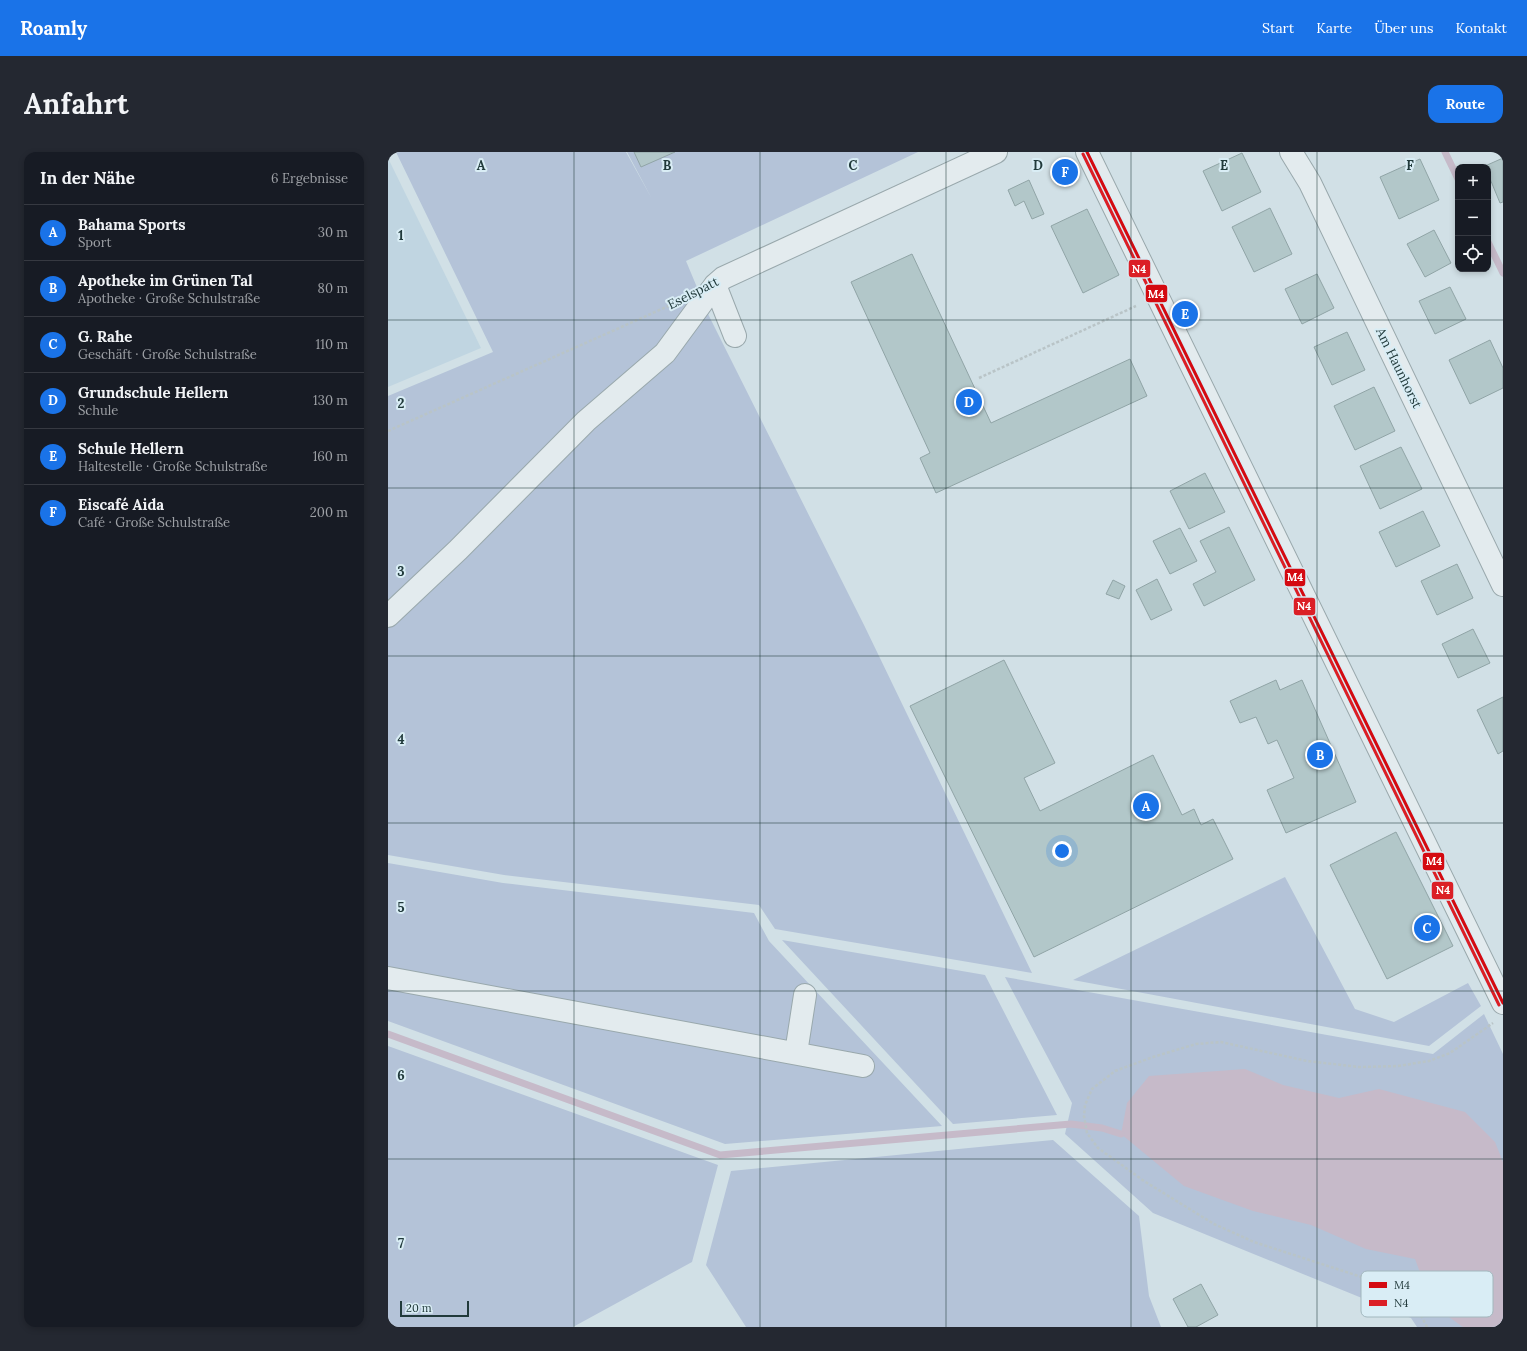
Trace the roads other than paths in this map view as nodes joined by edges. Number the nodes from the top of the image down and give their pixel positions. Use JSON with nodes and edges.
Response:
{"nodes":[{"id":1,"x":996,"y":152,"type":"edge"},
{"id":2,"x":1291,"y":152,"type":"edge"},
{"id":3,"x":1094,"y":154,"type":"edge"},
{"id":4,"x":715,"y":285,"type":"junction"},
{"id":5,"x":735,"y":336,"type":"dead end"},
{"id":6,"x":1503,"y":585,"type":"edge"},
{"id":7,"x":388,"y":616,"type":"edge"},
{"id":8,"x":388,"y":978,"type":"edge"},
{"id":9,"x":805,"y":995,"type":"dead end"},
{"id":10,"x":1500,"y":1012,"type":"edge"},
{"id":11,"x":796,"y":1053,"type":"junction"},
{"id":12,"x":863,"y":1066,"type":"dead end"}],
"edges":[{"from":1,"to":4,"type":"street","name":"Eselspatt"},
{"from":2,"to":6,"type":"street","name":"Am Haunhorst"},
{"from":3,"to":10,"type":"street"},
{"from":4,"to":5,"type":"street"},
{"from":4,"to":7,"type":"street"},
{"from":8,"to":11,"type":"street"},
{"from":9,"to":11,"type":"street"},
{"from":11,"to":12,"type":"street"}]}
